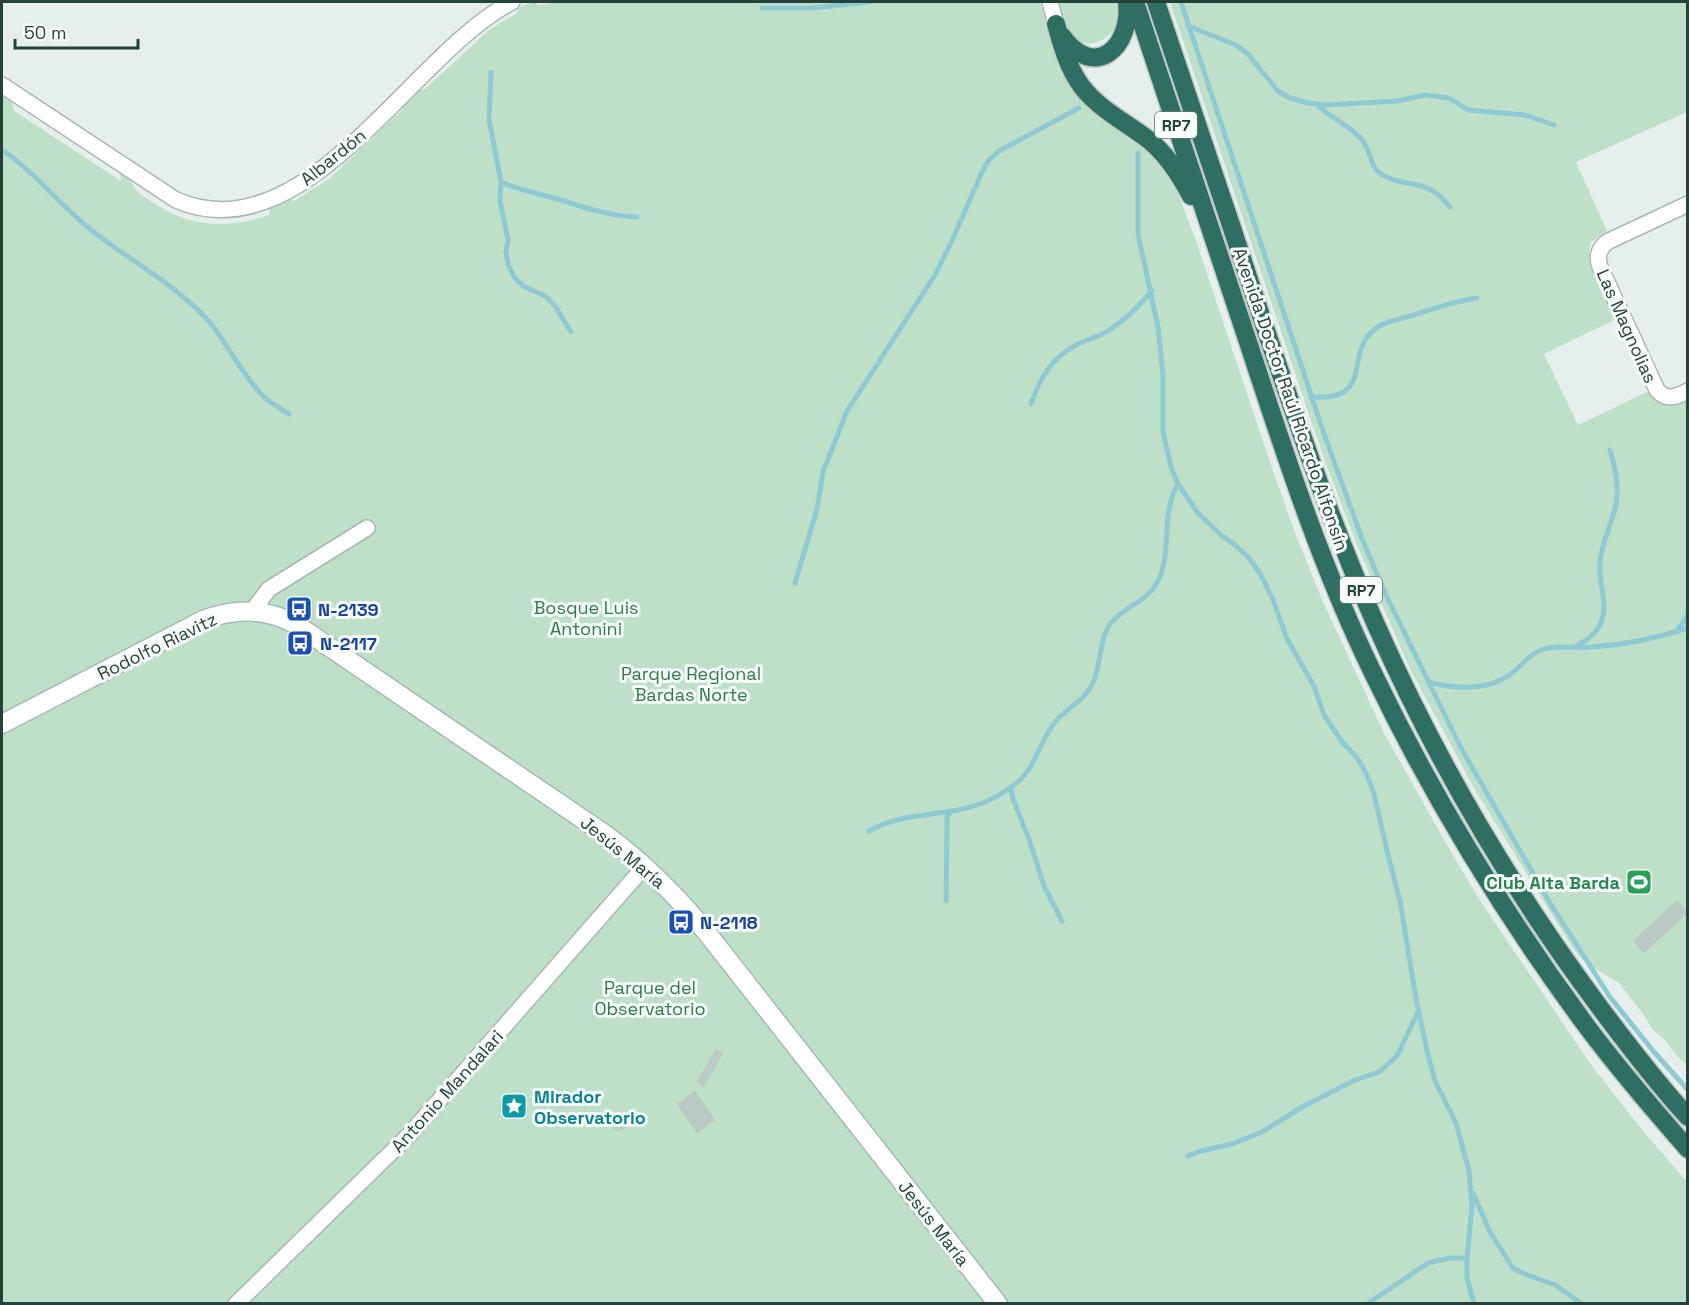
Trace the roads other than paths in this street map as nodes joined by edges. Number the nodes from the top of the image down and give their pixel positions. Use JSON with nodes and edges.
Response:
{"nodes":[{"id":1,"x":512,"y":2,"type":"edge"},
{"id":2,"x":1050,"y":2,"type":"edge"},
{"id":3,"x":1126,"y":2,"type":"edge"},
{"id":4,"x":1135,"y":2,"type":"edge"},
{"id":5,"x":1156,"y":2,"type":"edge"},
{"id":6,"x":1056,"y":24,"type":"junction"},
{"id":7,"x":2,"y":85,"type":"edge"},
{"id":8,"x":1688,"y":204,"type":"edge"},
{"id":9,"x":1217,"y":248,"type":"junction"},
{"id":10,"x":1688,"y":392,"type":"edge"},
{"id":11,"x":367,"y":528,"type":"dead end"},
{"id":12,"x":252,"y":611,"type":"junction"},
{"id":13,"x":2,"y":724,"type":"edge"},
{"id":14,"x":645,"y":866,"type":"junction"},
{"id":15,"x":1688,"y":1117,"type":"edge"},
{"id":16,"x":1688,"y":1149,"type":"edge"},
{"id":17,"x":236,"y":1304,"type":"edge"},
{"id":18,"x":998,"y":1304,"type":"edge"}],
"edges":[{"from":1,"to":7,"type":"street","name":"Albardón"},
{"from":2,"to":6,"type":"street"},
{"from":3,"to":6,"type":"highway"},
{"from":4,"to":9,"type":"highway","name":"Avenida Doctor Raúl Ricardo Alfonsín","number":"RP7"},
{"from":5,"to":15,"type":"highway","name":"Avenida Doctor Raúl Ricardo Alfonsín","number":"RP7"},
{"from":6,"to":9,"type":"highway"},
{"from":8,"to":10,"type":"street","name":"Las Magnolias"},
{"from":9,"to":16,"type":"highway","name":"Avenida Doctor Raúl Ricardo Alfonsín","number":"RP7"},
{"from":11,"to":12,"type":"street"},
{"from":12,"to":13,"type":"main road","name":"Rodolfo Riavitz"},
{"from":12,"to":14,"type":"main road","name":"Jesús María"},
{"from":14,"to":17,"type":"street","name":"Antonio Mandalari"},
{"from":14,"to":18,"type":"main road","name":"Jesús María"}]}
